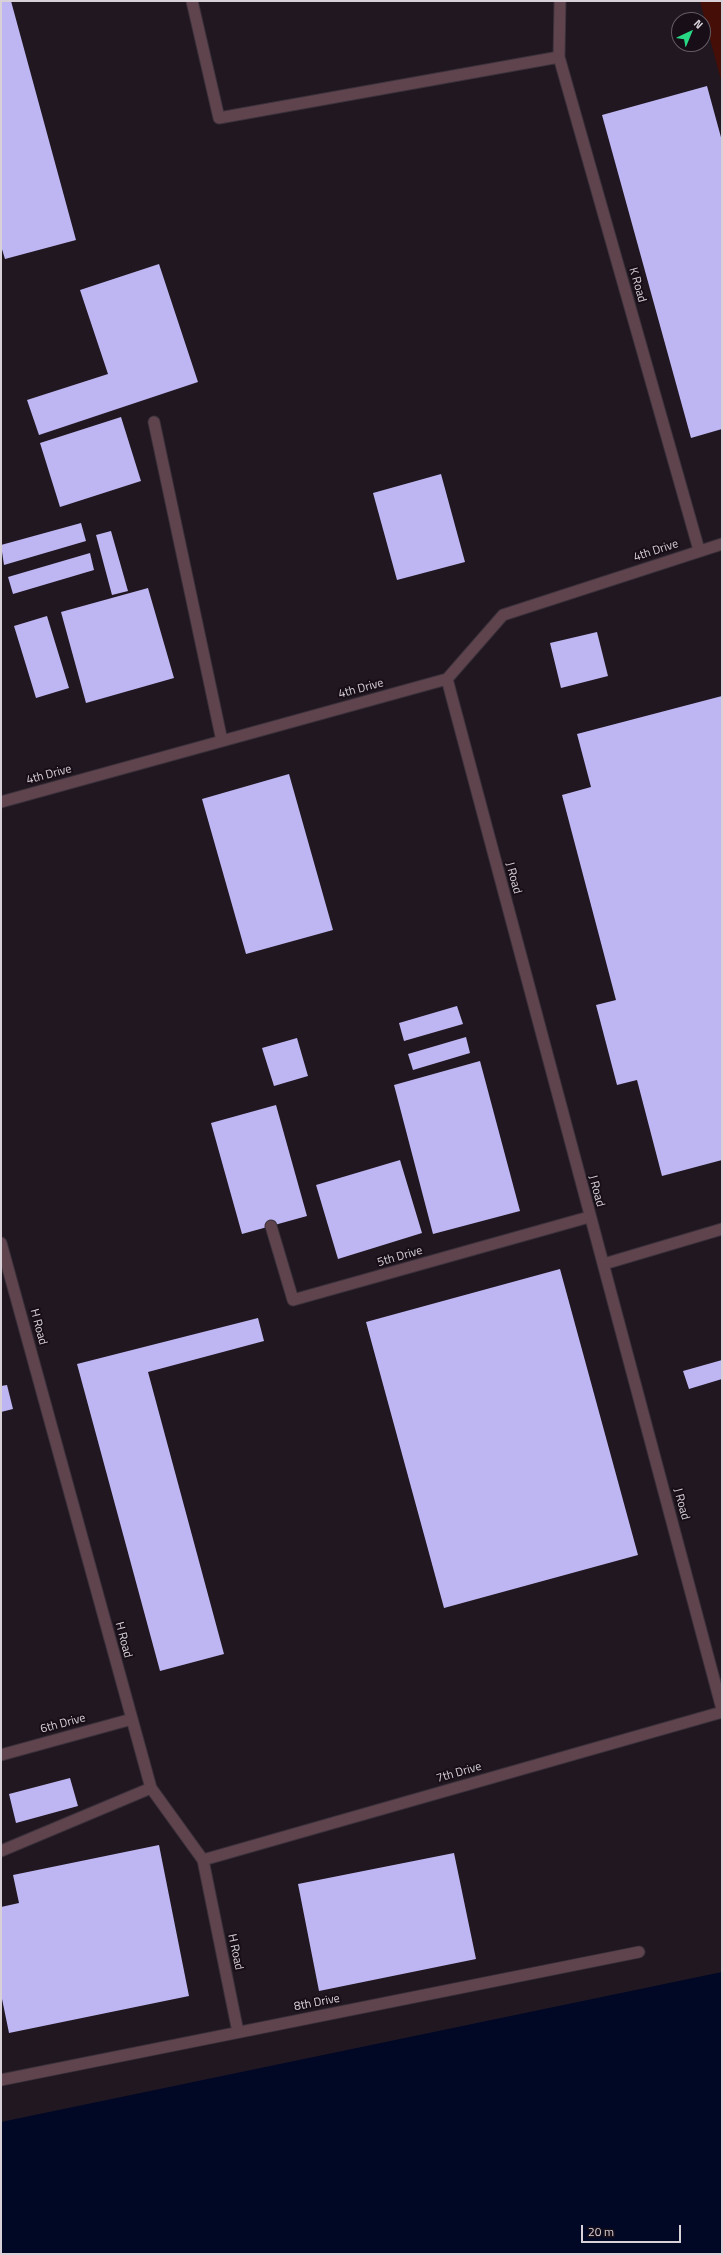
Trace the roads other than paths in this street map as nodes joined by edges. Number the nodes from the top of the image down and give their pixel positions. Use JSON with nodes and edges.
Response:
{"nodes":[{"id":1,"x":192,"y":1,"type":"edge"},
{"id":2,"x":560,"y":1,"type":"edge"},
{"id":3,"x":559,"y":56,"type":"junction"},
{"id":4,"x":154,"y":422,"type":"dead end"},
{"id":5,"x":722,"y":544,"type":"edge"},
{"id":6,"x":699,"y":550,"type":"junction"},
{"id":7,"x":447,"y":679,"type":"junction"},
{"id":8,"x":222,"y":741,"type":"junction"},
{"id":9,"x":1,"y":802,"type":"edge"},
{"id":10,"x":589,"y":1217,"type":"junction"},
{"id":11,"x":271,"y":1226,"type":"dead end"},
{"id":12,"x":722,"y":1229,"type":"edge"},
{"id":13,"x":1,"y":1243,"type":"edge"},
{"id":14,"x":604,"y":1264,"type":"junction"},
{"id":15,"x":722,"y":1710,"type":"edge"},
{"id":16,"x":132,"y":1719,"type":"junction"},
{"id":17,"x":1,"y":1754,"type":"edge"},
{"id":18,"x":151,"y":1788,"type":"junction"},
{"id":19,"x":1,"y":1851,"type":"edge"},
{"id":20,"x":203,"y":1860,"type":"junction"},
{"id":21,"x":639,"y":1952,"type":"dead end"},
{"id":22,"x":238,"y":2032,"type":"junction"},
{"id":23,"x":1,"y":2080,"type":"edge"}],
"edges":[{"from":1,"to":3,"type":"lane"},
{"from":2,"to":3,"type":"lane","name":"K Road"},
{"from":3,"to":6,"type":"lane","name":"K Road"},
{"from":4,"to":8,"type":"lane"},
{"from":5,"to":6,"type":"lane"},
{"from":6,"to":7,"type":"lane","name":"4th Drive"},
{"from":7,"to":8,"type":"lane","name":"4th Drive"},
{"from":7,"to":10,"type":"lane","name":"J Road"},
{"from":8,"to":9,"type":"lane","name":"4th Drive"},
{"from":10,"to":11,"type":"lane","name":"5th Drive"},
{"from":10,"to":14,"type":"lane","name":"J Road"},
{"from":12,"to":14,"type":"lane"},
{"from":13,"to":16,"type":"lane","name":"H Road"},
{"from":14,"to":15,"type":"lane","name":"J Road"},
{"from":15,"to":20,"type":"lane","name":"7th Drive"},
{"from":16,"to":17,"type":"lane","name":"6th Drive"},
{"from":16,"to":18,"type":"lane","name":"H Road"},
{"from":18,"to":19,"type":"lane"},
{"from":18,"to":20,"type":"lane","name":"H Road"},
{"from":20,"to":22,"type":"lane","name":"H Road"},
{"from":21,"to":22,"type":"lane","name":"8th Drive"},
{"from":22,"to":23,"type":"lane","name":"8th Drive"}]}
